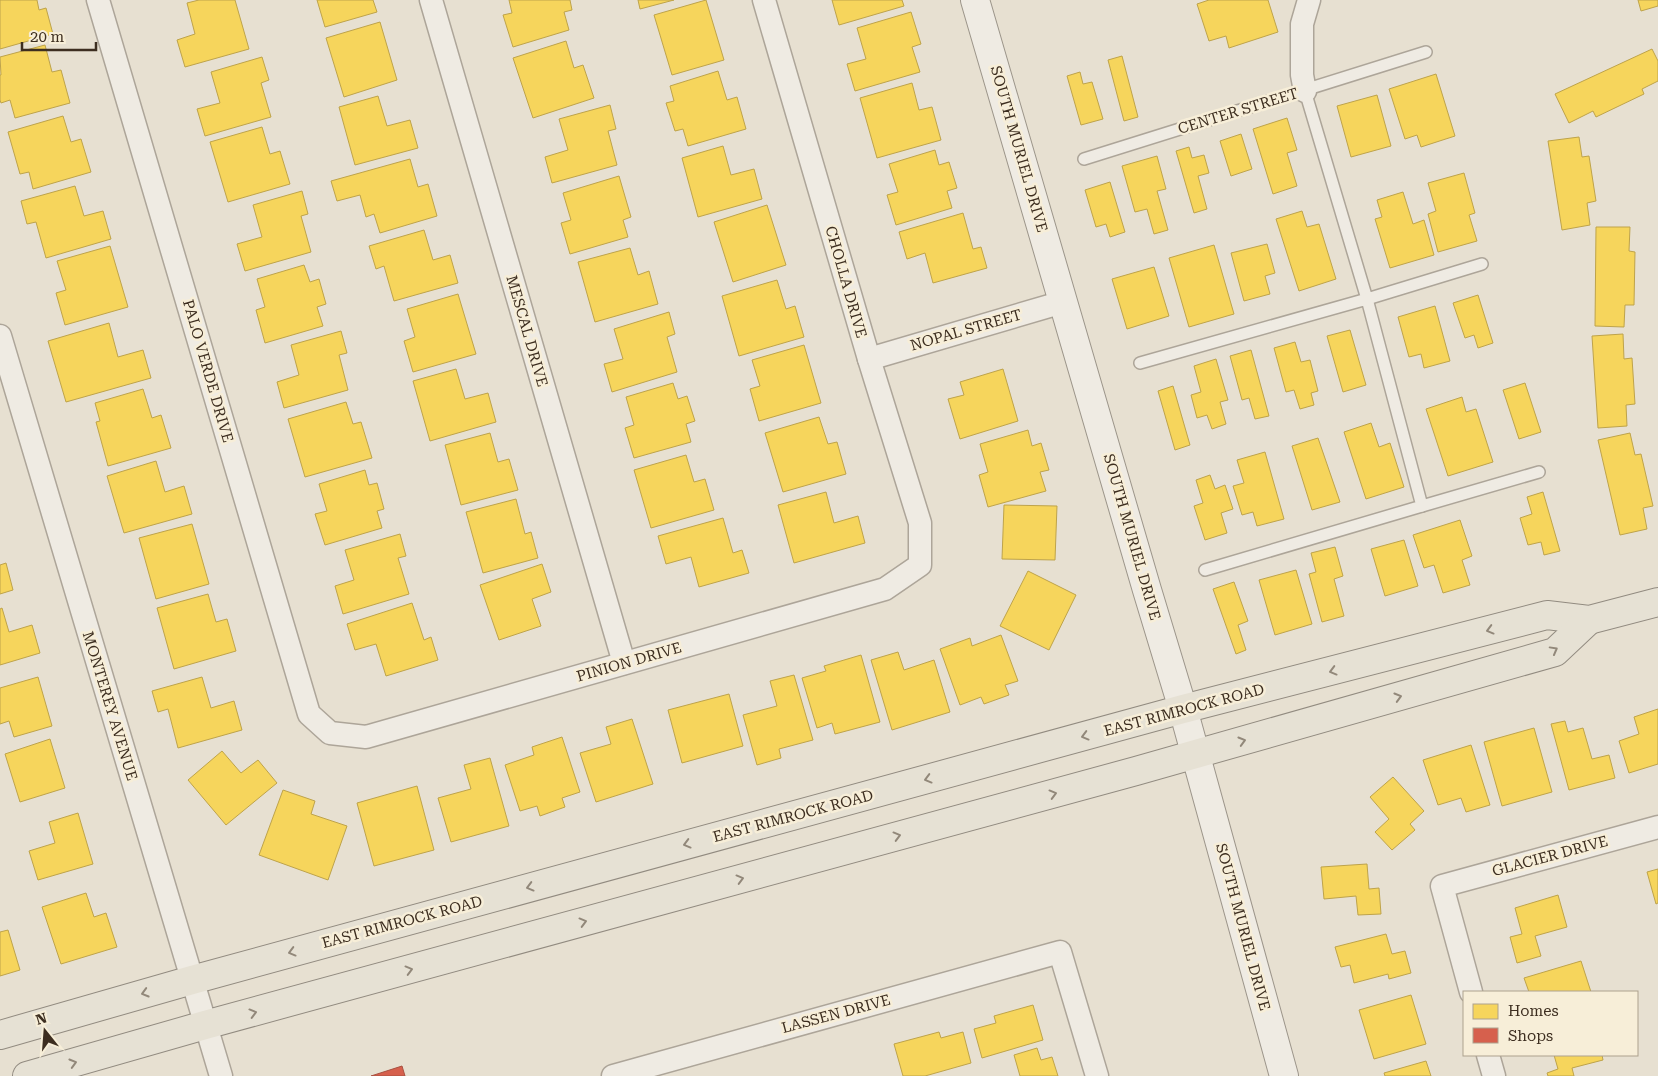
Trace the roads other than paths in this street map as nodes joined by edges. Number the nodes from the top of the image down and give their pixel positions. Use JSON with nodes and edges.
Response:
{"nodes":[{"id":1,"x":98,"y":0,"type":"edge"},
{"id":2,"x":431,"y":0,"type":"edge"},
{"id":3,"x":764,"y":0,"type":"edge"},
{"id":4,"x":975,"y":0,"type":"edge"},
{"id":5,"x":1309,"y":0,"type":"edge"},
{"id":6,"x":1426,"y":52,"type":"dead end"},
{"id":7,"x":1304,"y":91,"type":"junction"},
{"id":8,"x":1084,"y":159,"type":"dead end"},
{"id":9,"x":1482,"y":264,"type":"dead end"},
{"id":10,"x":1367,"y":299,"type":"junction"},
{"id":11,"x":1063,"y":302,"type":"junction"},
{"id":12,"x":0,"y":336,"type":"edge"},
{"id":13,"x":869,"y":359,"type":"junction"},
{"id":14,"x":1140,"y":363,"type":"dead end"},
{"id":15,"x":1539,"y":472,"type":"dead end"},
{"id":16,"x":1422,"y":506,"type":"junction"},
{"id":17,"x":920,"y":565,"type":"joint"},
{"id":18,"x":1205,"y":570,"type":"dead end"},
{"id":19,"x":1658,"y":602,"type":"edge"},
{"id":20,"x":1589,"y":620,"type":"junction"},
{"id":21,"x":624,"y":663,"type":"junction"},
{"id":22,"x":1183,"y":710,"type":"junction"},
{"id":23,"x":330,"y":733,"type":"joint"},
{"id":24,"x":1195,"y":754,"type":"junction"},
{"id":25,"x":1658,"y":827,"type":"edge"},
{"id":26,"x":192,"y":980,"type":"junction"},
{"id":27,"x":1471,"y":991,"type":"edge"},
{"id":28,"x":206,"y":1025,"type":"junction"},
{"id":29,"x":0,"y":1035,"type":"edge"},
{"id":30,"x":1488,"y":1056,"type":"edge"},
{"id":31,"x":26,"y":1076,"type":"edge"},
{"id":32,"x":220,"y":1076,"type":"edge"},
{"id":33,"x":613,"y":1076,"type":"edge"},
{"id":34,"x":1097,"y":1076,"type":"edge"},
{"id":35,"x":1284,"y":1076,"type":"edge"},
{"id":36,"x":1494,"y":1076,"type":"edge"}],
"edges":[{"from":1,"to":23,"type":"street","name":"PALO VERDE DRIVE"},
{"from":2,"to":21,"type":"street","name":"MESCAL DRIVE"},
{"from":3,"to":13,"type":"street","name":"CHOLLA DRIVE"},
{"from":4,"to":11,"type":"main road","name":"SOUTH MURIEL DRIVE"},
{"from":5,"to":7,"type":"street","name":"CENTER STREET"},
{"from":6,"to":7,"type":"lane"},
{"from":7,"to":8,"type":"lane","name":"CENTER STREET"},
{"from":7,"to":10,"type":"lane"},
{"from":9,"to":10,"type":"lane"},
{"from":10,"to":14,"type":"lane"},
{"from":10,"to":16,"type":"lane"},
{"from":11,"to":13,"type":"street","name":"NOPAL STREET"},
{"from":11,"to":22,"type":"main road","name":"SOUTH MURIEL DRIVE"},
{"from":12,"to":26,"type":"street","name":"MONTEREY AVENUE"},
{"from":13,"to":17,"type":"street","name":"CHOLLA DRIVE"},
{"from":15,"to":16,"type":"lane"},
{"from":16,"to":18,"type":"lane"},
{"from":17,"to":21,"type":"street","name":"PINION DRIVE"},
{"from":19,"to":20,"type":"main road","name":"EAST RIMROCK ROAD"},
{"from":20,"to":22,"type":"main road","name":"EAST RIMROCK ROAD","one_way":true},
{"from":24,"to":20,"type":"main road","name":"EAST RIMROCK ROAD","one_way":true},
{"from":21,"to":23,"type":"street","name":"PINION DRIVE"},
{"from":22,"to":24,"type":"main road","name":"SOUTH MURIEL DRIVE"},
{"from":22,"to":26,"type":"main road","name":"EAST RIMROCK ROAD","one_way":true},
{"from":28,"to":24,"type":"main road","name":"EAST RIMROCK ROAD","one_way":true},
{"from":24,"to":35,"type":"main road","name":"SOUTH MURIEL DRIVE"},
{"from":25,"to":27,"type":"street","name":"GLACIER DRIVE"},
{"from":26,"to":28,"type":"street","name":"MONTEREY AVENUE"},
{"from":26,"to":29,"type":"main road","name":"EAST RIMROCK ROAD","one_way":true},
{"from":31,"to":28,"type":"main road","name":"EAST RIMROCK ROAD","one_way":true},
{"from":28,"to":32,"type":"street","name":"MONTEREY AVENUE"},
{"from":30,"to":36,"type":"street"},
{"from":33,"to":34,"type":"street","name":"LASSEN DRIVE"}]}
